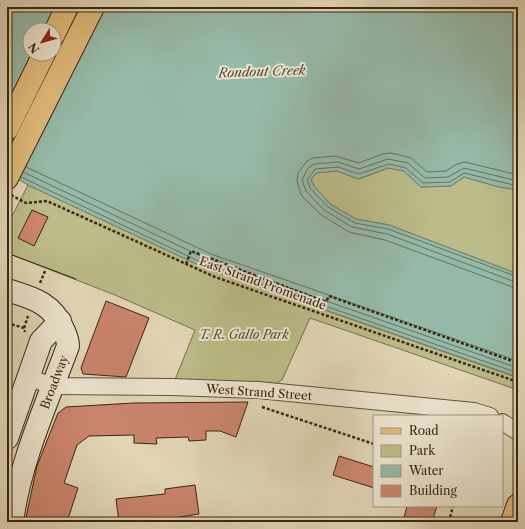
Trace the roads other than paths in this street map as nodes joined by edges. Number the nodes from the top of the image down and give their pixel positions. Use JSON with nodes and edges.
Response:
{"nodes":[{"id":1,"x":67,"y":7,"type":"edge"},
{"id":2,"x":92,"y":7,"type":"edge"},
{"id":3,"x":60,"y":22,"type":"edge"},
{"id":4,"x":40,"y":62,"type":"edge"},
{"id":5,"x":7,"y":129,"type":"edge"},
{"id":6,"x":7,"y":178,"type":"edge"},
{"id":7,"x":7,"y":290,"type":"edge"},
{"id":8,"x":60,"y":321,"type":"junction"},
{"id":9,"x":28,"y":377,"type":"junction"},
{"id":10,"x":52,"y":386,"type":"junction"},
{"id":11,"x":487,"y":415,"type":"edge"},
{"id":12,"x":503,"y":423,"type":"edge"},
{"id":13,"x":518,"y":432,"type":"edge"},
{"id":14,"x":7,"y":438,"type":"edge"},
{"id":15,"x":518,"y":506,"type":"edge"},
{"id":16,"x":12,"y":522,"type":"edge"},
{"id":17,"x":512,"y":522,"type":"edge"}],
"edges":[{"from":1,"to":3,"type":"main road"},
{"from":2,"to":6,"type":"main road"},
{"from":4,"to":5,"type":"main road"},
{"from":7,"to":8,"type":"street"},
{"from":8,"to":9,"type":"street"},
{"from":8,"to":10,"type":"street","name":"Broadway"},
{"from":9,"to":10,"type":"street","name":"West Strand Street"},
{"from":9,"to":14,"type":"street"},
{"from":10,"to":11,"type":"street","name":"West Strand Street"},
{"from":10,"to":16,"type":"street","name":"Broadway"},
{"from":12,"to":13,"type":"street"},
{"from":15,"to":17,"type":"main road"}]}
